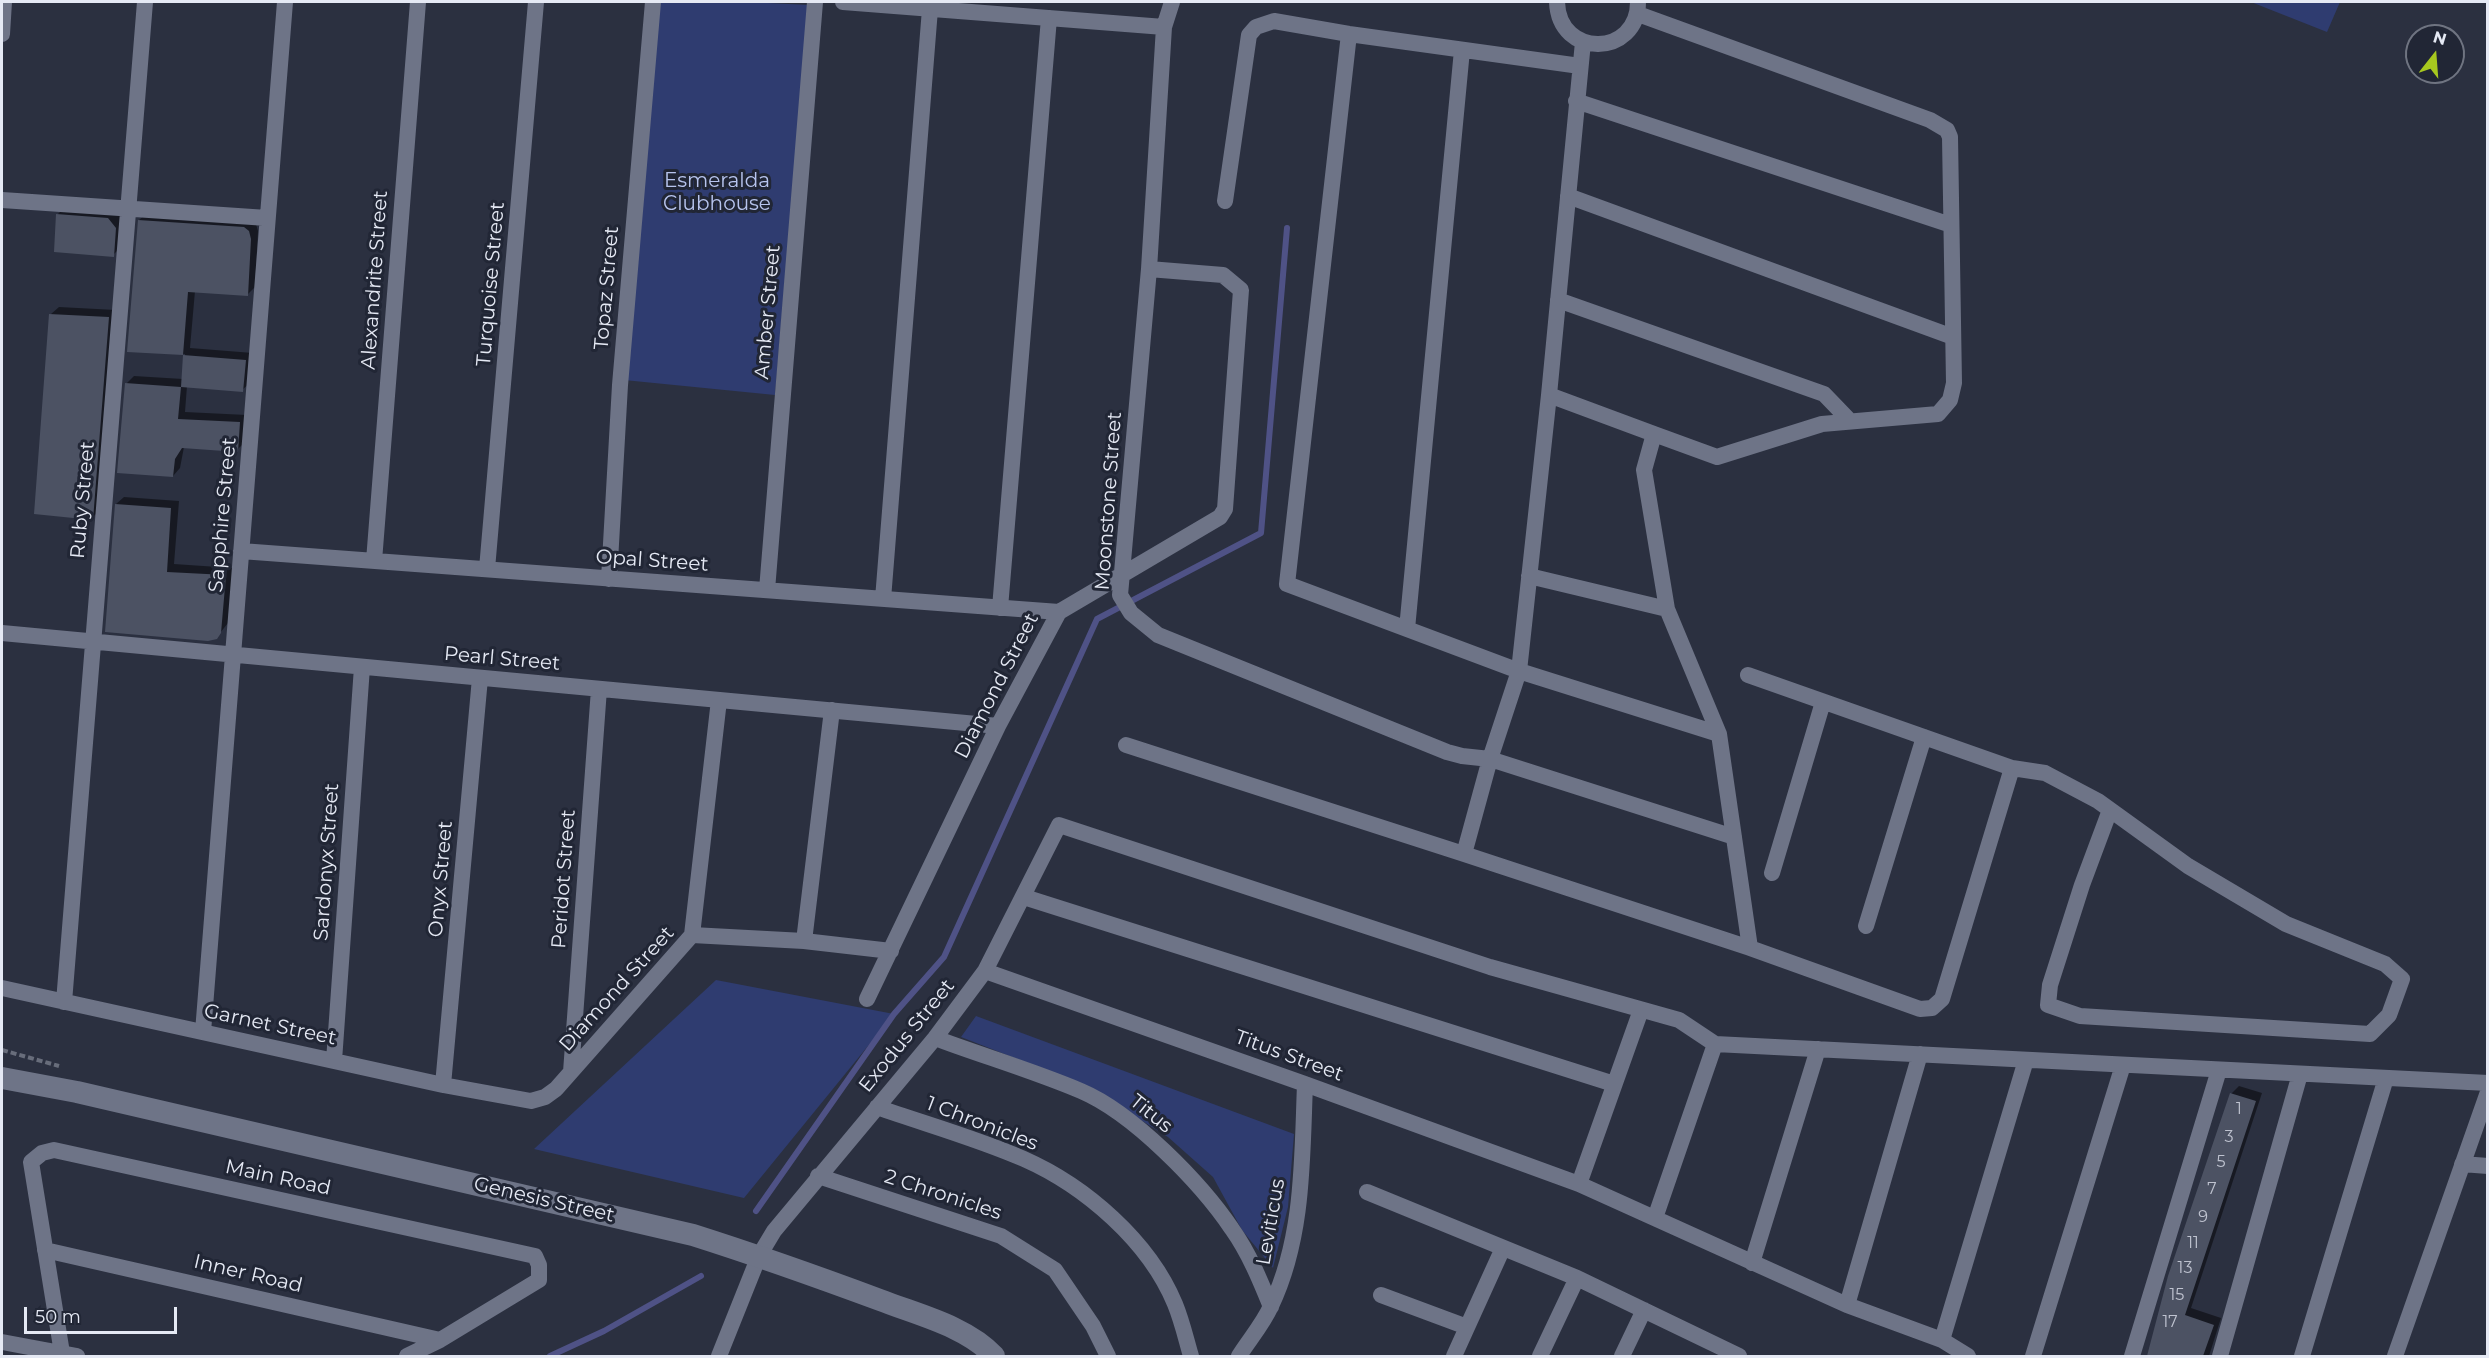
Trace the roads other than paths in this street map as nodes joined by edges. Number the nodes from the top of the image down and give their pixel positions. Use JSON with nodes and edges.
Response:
{"nodes":[{"id":1,"x":4,"y":2,"type":"edge"},
{"id":2,"x":145,"y":2,"type":"edge"},
{"id":3,"x":285,"y":2,"type":"edge"},
{"id":4,"x":418,"y":2,"type":"edge"},
{"id":5,"x":536,"y":2,"type":"edge"},
{"id":6,"x":653,"y":2,"type":"edge"},
{"id":7,"x":815,"y":2,"type":"edge"},
{"id":8,"x":843,"y":2,"type":"edge"},
{"id":9,"x":1172,"y":2,"type":"edge"},
{"id":10,"x":1557,"y":2,"type":"edge"},
{"id":11,"x":1638,"y":8,"type":"edge"},
{"id":12,"x":930,"y":9,"type":"junction"},
{"id":13,"x":1049,"y":18,"type":"junction"},
{"id":14,"x":1164,"y":27,"type":"junction"},
{"id":15,"x":2,"y":34,"type":"edge"},
{"id":16,"x":1348,"y":34,"type":"junction"},
{"id":17,"x":1583,"y":42,"type":"junction"},
{"id":18,"x":1462,"y":50,"type":"junction"},
{"id":19,"x":1580,"y":66,"type":"junction"},
{"id":20,"x":1576,"y":101,"type":"junction"},
{"id":21,"x":1568,"y":196,"type":"junction"},
{"id":22,"x":2,"y":200,"type":"edge"},
{"id":23,"x":1225,"y":201,"type":"dead end"},
{"id":24,"x":128,"y":208,"type":"junction"},
{"id":25,"x":267,"y":218,"type":"junction"},
{"id":26,"x":1951,"y":225,"type":"junction"},
{"id":27,"x":1149,"y":269,"type":"junction"},
{"id":28,"x":1558,"y":300,"type":"junction"},
{"id":29,"x":1953,"y":336,"type":"junction"},
{"id":30,"x":1549,"y":395,"type":"junction"},
{"id":31,"x":1850,"y":421,"type":"junction"},
{"id":32,"x":1654,"y":434,"type":"junction"},
{"id":33,"x":241,"y":551,"type":"junction"},
{"id":34,"x":374,"y":561,"type":"junction"},
{"id":35,"x":487,"y":569,"type":"junction"},
{"id":36,"x":1122,"y":575,"type":"junction"},
{"id":37,"x":1529,"y":576,"type":"junction"},
{"id":38,"x":609,"y":579,"type":"junction"},
{"id":39,"x":767,"y":590,"type":"junction"},
{"id":40,"x":884,"y":599,"type":"junction"},
{"id":41,"x":1000,"y":608,"type":"junction"},
{"id":42,"x":1667,"y":609,"type":"junction"},
{"id":43,"x":1059,"y":612,"type":"junction"},
{"id":44,"x":1407,"y":629,"type":"junction"},
{"id":45,"x":2,"y":633,"type":"edge"},
{"id":46,"x":93,"y":641,"type":"junction"},
{"id":47,"x":233,"y":655,"type":"junction"},
{"id":48,"x":362,"y":667,"type":"junction"},
{"id":49,"x":1519,"y":671,"type":"junction"},
{"id":50,"x":1748,"y":675,"type":"dead end"},
{"id":51,"x":480,"y":678,"type":"junction"},
{"id":52,"x":599,"y":689,"type":"junction"},
{"id":53,"x":719,"y":700,"type":"junction"},
{"id":54,"x":1823,"y":702,"type":"junction"},
{"id":55,"x":832,"y":710,"type":"junction"},
{"id":56,"x":998,"y":726,"type":"junction"},
{"id":57,"x":1719,"y":734,"type":"junction"},
{"id":58,"x":1924,"y":737,"type":"junction"},
{"id":59,"x":1126,"y":745,"type":"dead end"},
{"id":60,"x":1490,"y":759,"type":"junction"},
{"id":61,"x":2012,"y":768,"type":"junction"},
{"id":62,"x":2110,"y":810,"type":"junction"},
{"id":63,"x":1734,"y":837,"type":"junction"},
{"id":64,"x":1464,"y":854,"type":"junction"},
{"id":65,"x":1772,"y":873,"type":"dead end"},
{"id":66,"x":1024,"y":897,"type":"junction"},
{"id":67,"x":1866,"y":926,"type":"dead end"},
{"id":68,"x":692,"y":935,"type":"junction"},
{"id":69,"x":804,"y":941,"type":"junction"},
{"id":70,"x":1750,"y":948,"type":"junction"},
{"id":71,"x":891,"y":951,"type":"junction"},
{"id":72,"x":985,"y":971,"type":"junction"},
{"id":73,"x":2,"y":988,"type":"edge"},
{"id":74,"x":867,"y":999,"type":"dead end"},
{"id":75,"x":64,"y":1002,"type":"junction"},
{"id":76,"x":1641,"y":1010,"type":"junction"},
{"id":77,"x":203,"y":1032,"type":"junction"},
{"id":78,"x":934,"y":1038,"type":"junction"},
{"id":79,"x":1715,"y":1044,"type":"junction"},
{"id":80,"x":1818,"y":1049,"type":"junction"},
{"id":81,"x":1920,"y":1054,"type":"junction"},
{"id":82,"x":2026,"y":1060,"type":"junction"},
{"id":83,"x":334,"y":1061,"type":"junction"},
{"id":84,"x":2,"y":1063,"type":"edge"},
{"id":85,"x":2123,"y":1065,"type":"junction"},
{"id":86,"x":2219,"y":1070,"type":"junction"},
{"id":87,"x":571,"y":1072,"type":"junction"},
{"id":88,"x":2300,"y":1074,"type":"junction"},
{"id":89,"x":2,"y":1078,"type":"edge"},
{"id":90,"x":2386,"y":1078,"type":"junction"},
{"id":91,"x":2487,"y":1083,"type":"edge"},
{"id":92,"x":443,"y":1084,"type":"junction"},
{"id":93,"x":1305,"y":1084,"type":"junction"},
{"id":94,"x":1614,"y":1084,"type":"junction"},
{"id":95,"x":2,"y":1088,"type":"edge"},
{"id":96,"x":77,"y":1092,"type":"junction"},
{"id":97,"x":2487,"y":1092,"type":"edge"},
{"id":98,"x":531,"y":1101,"type":"joint"},
{"id":99,"x":877,"y":1107,"type":"junction"},
{"id":100,"x":2462,"y":1164,"type":"junction"},
{"id":101,"x":2487,"y":1166,"type":"edge"},
{"id":102,"x":818,"y":1176,"type":"junction"},
{"id":103,"x":1578,"y":1184,"type":"junction"},
{"id":104,"x":1367,"y":1192,"type":"dead end"},
{"id":105,"x":1656,"y":1218,"type":"junction"},
{"id":106,"x":1503,"y":1248,"type":"junction"},
{"id":107,"x":45,"y":1250,"type":"junction"},
{"id":108,"x":759,"y":1256,"type":"junction"},
{"id":109,"x":1752,"y":1263,"type":"junction"},
{"id":110,"x":1577,"y":1278,"type":"junction"},
{"id":111,"x":1381,"y":1295,"type":"dead end"},
{"id":112,"x":1847,"y":1305,"type":"junction"},
{"id":113,"x":1270,"y":1307,"type":"junction"},
{"id":114,"x":1644,"y":1310,"type":"junction"},
{"id":115,"x":1467,"y":1328,"type":"junction"},
{"id":116,"x":440,"y":1340,"type":"junction"},
{"id":117,"x":1942,"y":1340,"type":"junction"},
{"id":118,"x":2,"y":1342,"type":"edge"},
{"id":119,"x":1711,"y":1350,"type":"edge"},
{"id":120,"x":69,"y":1355,"type":"edge"},
{"id":121,"x":407,"y":1356,"type":"edge"},
{"id":122,"x":719,"y":1356,"type":"edge"},
{"id":123,"x":994,"y":1356,"type":"edge"},
{"id":124,"x":1108,"y":1356,"type":"edge"},
{"id":125,"x":1191,"y":1356,"type":"edge"},
{"id":126,"x":1239,"y":1356,"type":"edge"},
{"id":127,"x":1454,"y":1356,"type":"edge"},
{"id":128,"x":1540,"y":1356,"type":"edge"},
{"id":129,"x":1622,"y":1356,"type":"edge"},
{"id":130,"x":1739,"y":1356,"type":"edge"},
{"id":131,"x":1968,"y":1356,"type":"edge"},
{"id":132,"x":2033,"y":1356,"type":"edge"},
{"id":133,"x":2132,"y":1356,"type":"edge"},
{"id":134,"x":2220,"y":1356,"type":"edge"},
{"id":135,"x":2302,"y":1356,"type":"edge"},
{"id":136,"x":2395,"y":1356,"type":"edge"}],
"edges":[{"from":1,"to":15,"type":"street"},
{"from":2,"to":24,"type":"street","name":"Ruby Street"},
{"from":3,"to":25,"type":"street","name":"Sapphire Street"},
{"from":4,"to":34,"type":"street","name":"Alexandrite Street"},
{"from":5,"to":35,"type":"street","name":"Turquoise Street"},
{"from":6,"to":38,"type":"street","name":"Topaz Street"},
{"from":7,"to":39,"type":"street","name":"Amber Street"},
{"from":8,"to":12,"type":"street"},
{"from":9,"to":14,"type":"street","name":"Moonstone Street"},
{"from":10,"to":17,"type":"street"},
{"from":11,"to":17,"type":"street"},
{"from":11,"to":26,"type":"street"},
{"from":12,"to":13,"type":"street"},
{"from":12,"to":40,"type":"street"},
{"from":13,"to":14,"type":"street"},
{"from":13,"to":41,"type":"street"},
{"from":14,"to":27,"type":"street","name":"Moonstone Street"},
{"from":16,"to":18,"type":"street"},
{"from":16,"to":23,"type":"street"},
{"from":16,"to":44,"type":"street"},
{"from":17,"to":19,"type":"street"},
{"from":18,"to":19,"type":"street"},
{"from":18,"to":44,"type":"street"},
{"from":19,"to":20,"type":"street"},
{"from":20,"to":21,"type":"street"},
{"from":20,"to":26,"type":"street"},
{"from":21,"to":28,"type":"street"},
{"from":21,"to":29,"type":"street"},
{"from":22,"to":24,"type":"street"},
{"from":24,"to":25,"type":"street"},
{"from":24,"to":46,"type":"street","name":"Ruby Street"},
{"from":25,"to":33,"type":"street","name":"Sapphire Street"},
{"from":26,"to":29,"type":"street"},
{"from":27,"to":36,"type":"street","name":"Moonstone Street"},
{"from":27,"to":36,"type":"street","name":"Diamond Street"},
{"from":28,"to":30,"type":"street"},
{"from":28,"to":31,"type":"street"},
{"from":29,"to":31,"type":"street"},
{"from":30,"to":32,"type":"street"},
{"from":30,"to":37,"type":"street"},
{"from":31,"to":32,"type":"street"},
{"from":32,"to":42,"type":"street"},
{"from":33,"to":34,"type":"street","name":"Opal Street"},
{"from":33,"to":47,"type":"street","name":"Sapphire Street"},
{"from":34,"to":35,"type":"street","name":"Opal Street"},
{"from":35,"to":38,"type":"street","name":"Opal Street"},
{"from":36,"to":43,"type":"street","name":"Diamond Street"},
{"from":36,"to":60,"type":"street","name":"Moonstone Street"},
{"from":37,"to":42,"type":"street"},
{"from":37,"to":49,"type":"street"},
{"from":38,"to":39,"type":"street","name":"Opal Street"},
{"from":39,"to":40,"type":"street","name":"Opal Street"},
{"from":40,"to":41,"type":"street","name":"Opal Street"},
{"from":41,"to":43,"type":"street","name":"Opal Street"},
{"from":42,"to":57,"type":"street"},
{"from":43,"to":56,"type":"street","name":"Diamond Street"},
{"from":44,"to":49,"type":"street"},
{"from":45,"to":46,"type":"street","name":"Pearl Street"},
{"from":46,"to":47,"type":"street","name":"Pearl Street"},
{"from":46,"to":75,"type":"street","name":"Ruby Street"},
{"from":47,"to":48,"type":"street","name":"Pearl Street"},
{"from":47,"to":77,"type":"street","name":"Sapphire Street"},
{"from":48,"to":51,"type":"street","name":"Pearl Street"},
{"from":48,"to":83,"type":"street","name":"Sardonyx Street"},
{"from":49,"to":57,"type":"street"},
{"from":49,"to":60,"type":"street"},
{"from":50,"to":54,"type":"street"},
{"from":51,"to":52,"type":"street","name":"Pearl Street"},
{"from":51,"to":92,"type":"street","name":"Onyx Street"},
{"from":52,"to":53,"type":"street","name":"Pearl Street"},
{"from":52,"to":87,"type":"street","name":"Peridot Street"},
{"from":53,"to":55,"type":"street","name":"Pearl Street"},
{"from":53,"to":68,"type":"street"},
{"from":54,"to":58,"type":"street"},
{"from":54,"to":65,"type":"street"},
{"from":55,"to":56,"type":"street","name":"Pearl Street"},
{"from":55,"to":69,"type":"street"},
{"from":56,"to":71,"type":"street","name":"Diamond Street"},
{"from":57,"to":63,"type":"street"},
{"from":58,"to":61,"type":"street"},
{"from":58,"to":67,"type":"street"},
{"from":59,"to":64,"type":"street"},
{"from":60,"to":63,"type":"street","name":"Moonstone Street"},
{"from":60,"to":64,"type":"street"},
{"from":61,"to":62,"type":"street"},
{"from":61,"to":70,"type":"street"},
{"from":62,"to":62,"type":"street"},
{"from":63,"to":70,"type":"street"},
{"from":64,"to":70,"type":"street"},
{"from":66,"to":72,"type":"street","name":"Exodus Street"},
{"from":66,"to":76,"type":"street","name":"Exodus Street"},
{"from":66,"to":94,"type":"street"},
{"from":68,"to":69,"type":"street","name":"Diamond Street"},
{"from":68,"to":87,"type":"street","name":"Diamond Street"},
{"from":69,"to":71,"type":"street","name":"Diamond Street"},
{"from":71,"to":74,"type":"street","name":"Diamond Street"},
{"from":72,"to":78,"type":"street","name":"Exodus Street"},
{"from":72,"to":93,"type":"street","name":"Titus Street"},
{"from":73,"to":75,"type":"street","name":"Garnet Street"},
{"from":75,"to":77,"type":"street","name":"Garnet Street"},
{"from":76,"to":79,"type":"street"},
{"from":76,"to":94,"type":"street"},
{"from":77,"to":83,"type":"street","name":"Garnet Street"},
{"from":78,"to":99,"type":"street","name":"Exodus Street"},
{"from":78,"to":113,"type":"street","name":"Titus"},
{"from":79,"to":80,"type":"street"},
{"from":79,"to":105,"type":"street"},
{"from":80,"to":81,"type":"street"},
{"from":80,"to":109,"type":"street"},
{"from":81,"to":82,"type":"street"},
{"from":81,"to":112,"type":"street"},
{"from":82,"to":85,"type":"street"},
{"from":82,"to":117,"type":"street"},
{"from":83,"to":92,"type":"street","name":"Garnet Street"},
{"from":84,"to":96,"type":"street","name":"Genesis Street"},
{"from":85,"to":86,"type":"street"},
{"from":85,"to":132,"type":"street"},
{"from":86,"to":88,"type":"street"},
{"from":86,"to":133,"type":"street"},
{"from":87,"to":98,"type":"street","name":"Diamond Street"},
{"from":88,"to":90,"type":"street"},
{"from":88,"to":134,"type":"street"},
{"from":89,"to":96,"type":"street","name":"Genesis Street"},
{"from":90,"to":91,"type":"street"},
{"from":90,"to":135,"type":"street"},
{"from":92,"to":98,"type":"street","name":"Garnet Street"},
{"from":93,"to":103,"type":"street","name":"Titus Street"},
{"from":93,"to":113,"type":"street","name":"Leviticus"},
{"from":94,"to":103,"type":"street"},
{"from":95,"to":96,"type":"street","name":"Genesis Street"},
{"from":96,"to":108,"type":"street","name":"Genesis Street"},
{"from":97,"to":100,"type":"street"},
{"from":99,"to":102,"type":"street","name":"Exodus Street"},
{"from":99,"to":125,"type":"street","name":"1 Chronicles"},
{"from":100,"to":101,"type":"street"},
{"from":100,"to":136,"type":"street"},
{"from":102,"to":108,"type":"street","name":"Exodus Street"},
{"from":102,"to":124,"type":"street","name":"2 Chronicles"},
{"from":103,"to":105,"type":"street","name":"Titus Street"},
{"from":104,"to":106,"type":"street"},
{"from":105,"to":109,"type":"street","name":"Titus Street"},
{"from":106,"to":110,"type":"street"},
{"from":106,"to":115,"type":"street"},
{"from":107,"to":116,"type":"street","name":"Inner Road"},
{"from":107,"to":116,"type":"street","name":"Main Road"},
{"from":107,"to":120,"type":"street","name":"Main Road"},
{"from":108,"to":122,"type":"street"},
{"from":108,"to":123,"type":"street","name":"Genesis Street"},
{"from":109,"to":112,"type":"street","name":"Titus Street"},
{"from":110,"to":114,"type":"street"},
{"from":110,"to":128,"type":"street"},
{"from":111,"to":115,"type":"street"},
{"from":112,"to":117,"type":"street","name":"Titus Street"},
{"from":113,"to":126,"type":"street","name":"Leviticus"},
{"from":114,"to":119,"type":"street"},
{"from":114,"to":129,"type":"street"},
{"from":115,"to":127,"type":"street"},
{"from":116,"to":121,"type":"street","name":"Main Road"},
{"from":117,"to":131,"type":"street","name":"Titus Street"},
{"from":118,"to":120,"type":"street","name":"Main Road"},
{"from":119,"to":130,"type":"street"}]}
